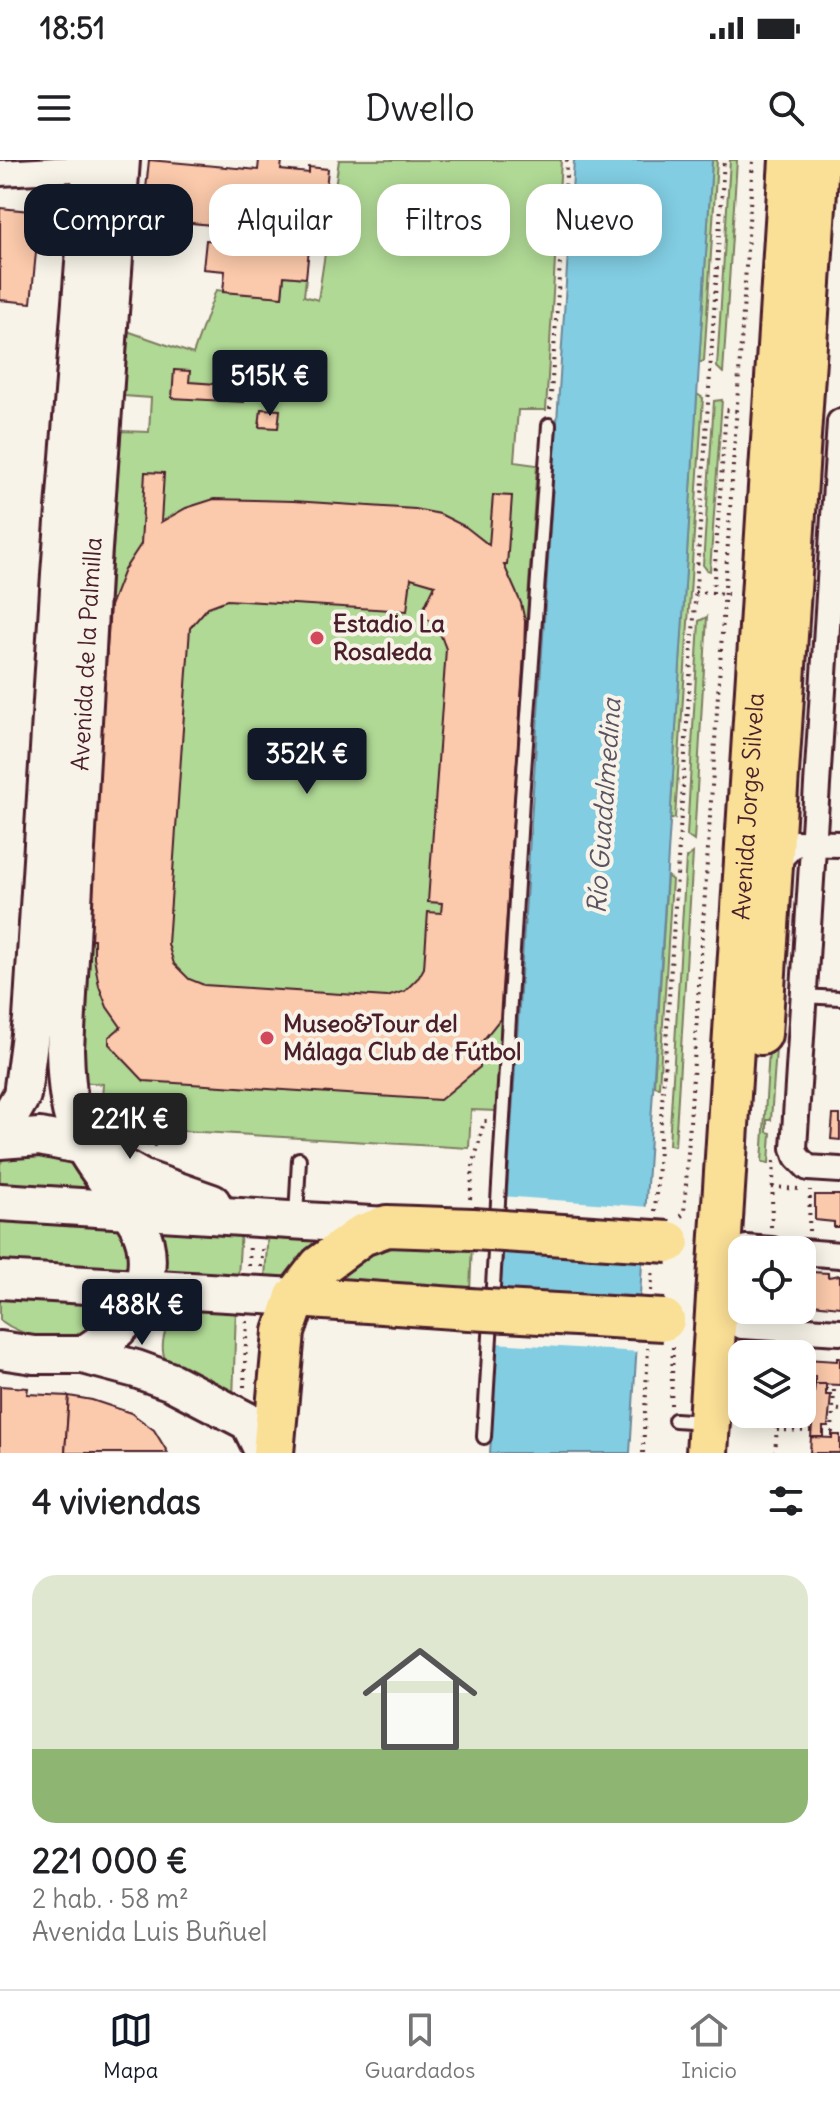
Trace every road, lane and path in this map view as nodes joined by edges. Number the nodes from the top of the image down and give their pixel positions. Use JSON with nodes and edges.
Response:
{"nodes":[{"id":1,"x":567,"y":160,"type":"edge"},
{"id":2,"x":724,"y":160,"type":"edge"},
{"id":3,"x":753,"y":160,"type":"edge"},
{"id":4,"x":790,"y":160,"type":"edge"},
{"id":5,"x":818,"y":160,"type":"edge"},
{"id":6,"x":102,"y":162,"type":"edge"},
{"id":7,"x":0,"y":173,"type":"edge"},
{"id":8,"x":737,"y":411,"type":"junction"},
{"id":9,"x":840,"y":422,"type":"edge"},
{"id":10,"x":549,"y":425,"type":"joint"},
{"id":11,"x":836,"y":580,"type":"edge"},
{"id":12,"x":695,"y":592,"type":"junction"},
{"id":13,"x":713,"y":593,"type":"junction"},
{"id":14,"x":726,"y":594,"type":"junction"},
{"id":15,"x":738,"y":595,"type":"dead end"},
{"id":16,"x":784,"y":710,"type":"junction"},
{"id":17,"x":830,"y":735,"type":"edge"},
{"id":18,"x":812,"y":842,"type":"junction"},
{"id":19,"x":840,"y":844,"type":"edge"},
{"id":20,"x":774,"y":864,"type":"junction"},
{"id":21,"x":802,"y":996,"type":"junction"},
{"id":22,"x":840,"y":998,"type":"edge"},
{"id":23,"x":665,"y":1087,"type":"dead end"},
{"id":24,"x":504,"y":1122,"type":"junction"},
{"id":25,"x":0,"y":1133,"type":"edge"},
{"id":26,"x":0,"y":1140,"type":"edge"},
{"id":27,"x":84,"y":1146,"type":"junction"},
{"id":28,"x":299,"y":1159,"type":"dead end"},
{"id":29,"x":840,"y":1170,"type":"edge"},
{"id":30,"x":772,"y":1179,"type":"dead end"},
{"id":31,"x":772,"y":1187,"type":"junction"},
{"id":32,"x":0,"y":1202,"type":"edge"},
{"id":33,"x":128,"y":1210,"type":"junction"},
{"id":34,"x":472,"y":1211,"type":"junction"},
{"id":35,"x":296,"y":1220,"type":"junction"},
{"id":36,"x":387,"y":1226,"type":"junction"},
{"id":37,"x":250,"y":1229,"type":"junction"},
{"id":38,"x":671,"y":1232,"type":"junction"},
{"id":39,"x":751,"y":1236,"type":"edge"},
{"id":40,"x":752,"y":1236,"type":"edge"},
{"id":41,"x":754,"y":1236,"type":"edge"},
{"id":42,"x":806,"y":1236,"type":"edge"},
{"id":43,"x":728,"y":1241,"type":"edge"},
{"id":44,"x":816,"y":1247,"type":"edge"},
{"id":45,"x":840,"y":1255,"type":"edge"},
{"id":46,"x":248,"y":1278,"type":"dead end"},
{"id":47,"x":0,"y":1280,"type":"edge"},
{"id":48,"x":142,"y":1288,"type":"junction"},
{"id":49,"x":247,"y":1309,"type":"dead end"},
{"id":50,"x":290,"y":1315,"type":"junction"},
{"id":51,"x":728,"y":1321,"type":"edge"},
{"id":52,"x":732,"y":1324,"type":"edge"},
{"id":53,"x":733,"y":1324,"type":"edge"},
{"id":54,"x":769,"y":1324,"type":"edge"},
{"id":55,"x":840,"y":1332,"type":"edge"},
{"id":56,"x":668,"y":1334,"type":"junction"},
{"id":57,"x":4,"y":1346,"type":"edge"},
{"id":58,"x":83,"y":1355,"type":"junction"},
{"id":59,"x":826,"y":1390,"type":"dead end"},
{"id":60,"x":244,"y":1391,"type":"dead end"},
{"id":61,"x":833,"y":1409,"type":"junction"},
{"id":62,"x":840,"y":1410,"type":"edge"},
{"id":63,"x":777,"y":1430,"type":"joint"},
{"id":64,"x":812,"y":1431,"type":"dead end"},
{"id":65,"x":697,"y":1432,"type":"edge"},
{"id":66,"x":823,"y":1432,"type":"dead end"},
{"id":67,"x":484,"y":1437,"type":"dead end"},
{"id":68,"x":264,"y":1453,"type":"edge"},
{"id":69,"x":273,"y":1453,"type":"edge"},
{"id":70,"x":734,"y":1453,"type":"edge"},
{"id":71,"x":775,"y":1453,"type":"edge"}],
"edges":[{"from":1,"to":10,"type":"path"},
{"from":2,"to":12,"type":"path"},
{"from":3,"to":8,"type":"path"},
{"from":4,"to":39,"type":"main road","name":"Avenida Jorge Silvela"},
{"from":5,"to":16,"type":"main road","name":"Avenida Jorge Silvela"},
{"from":6,"to":7,"type":"street"},
{"from":6,"to":25,"type":"main road","name":"Avenida de la Palmilla"},
{"from":6,"to":27,"type":"main road","name":"Avenida de la Palmilla"},
{"from":8,"to":13,"type":"path"},
{"from":8,"to":14,"type":"path"},
{"from":9,"to":11,"type":"street"},
{"from":10,"to":24,"type":"lane"},
{"from":11,"to":17,"type":"street"},
{"from":12,"to":13,"type":"path"},
{"from":12,"to":23,"type":"path"},
{"from":13,"to":14,"type":"path"},
{"from":14,"to":15,"type":"path"},
{"from":14,"to":38,"type":"path"},
{"from":16,"to":17,"type":"street"},
{"from":16,"to":20,"type":"main road","name":"Avenida Jorge Silvela"},
{"from":17,"to":18,"type":"street"},
{"from":18,"to":19,"type":"street"},
{"from":18,"to":20,"type":"street"},
{"from":18,"to":21,"type":"street"},
{"from":20,"to":40,"type":"main road","name":"Avenida Jorge Silvela"},
{"from":21,"to":22,"type":"lane"},
{"from":21,"to":29,"type":"street"},
{"from":24,"to":34,"type":"path"},
{"from":24,"to":67,"type":"lane"},
{"from":26,"to":27,"type":"main road"},
{"from":27,"to":33,"type":"main road","name":"Avenida de la Palmilla"},
{"from":27,"to":37,"type":"main road"},
{"from":28,"to":35,"type":"lane"},
{"from":30,"to":31,"type":"path"},
{"from":31,"to":41,"type":"path"},
{"from":31,"to":42,"type":"path"},
{"from":32,"to":33,"type":"main road"},
{"from":33,"to":37,"type":"main road"},
{"from":33,"to":48,"type":"main road","name":"Avenida de la Palmilla"},
{"from":34,"to":36,"type":"main road"},
{"from":34,"to":38,"type":"main road","bridge":true},
{"from":35,"to":36,"type":"main road"},
{"from":35,"to":37,"type":"main road"},
{"from":36,"to":50,"type":"main road"},
{"from":37,"to":46,"type":"path"},
{"from":38,"to":43,"type":"main road"},
{"from":44,"to":45,"type":"street"},
{"from":47,"to":48,"type":"main road"},
{"from":48,"to":50,"type":"main road"},
{"from":48,"to":58,"type":"main road"},
{"from":49,"to":60,"type":"path"},
{"from":50,"to":56,"type":"main road","bridge":true},
{"from":50,"to":69,"type":"main road"},
{"from":51,"to":56,"type":"main road"},
{"from":52,"to":65,"type":"main road","name":"Avenida Jorge Silvela"},
{"from":53,"to":70,"type":"main road","name":"Avenida Jorge Silvela"},
{"from":54,"to":55,"type":"street"},
{"from":56,"to":65,"type":"path"},
{"from":57,"to":58,"type":"main road"},
{"from":58,"to":68,"type":"main road"},
{"from":59,"to":61,"type":"path"},
{"from":61,"to":62,"type":"path"},
{"from":61,"to":66,"type":"path"},
{"from":63,"to":64,"type":"path"},
{"from":63,"to":71,"type":"path"}]}
